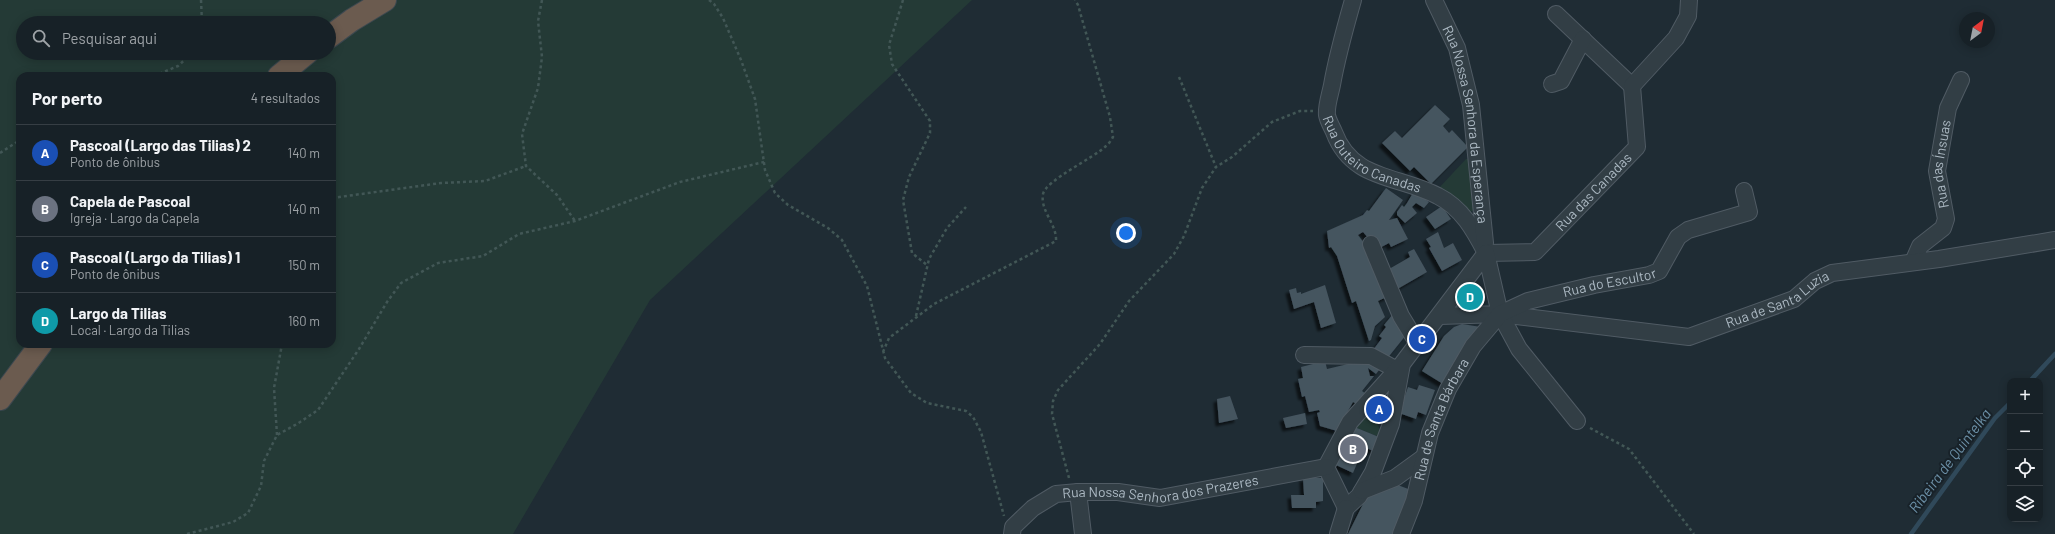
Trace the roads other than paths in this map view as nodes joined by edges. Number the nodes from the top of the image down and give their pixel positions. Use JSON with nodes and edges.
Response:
{"nodes":[{"id":1,"x":385,"y":0,"type":"edge"},
{"id":2,"x":1353,"y":0,"type":"edge"},
{"id":3,"x":1434,"y":0,"type":"edge"},
{"id":4,"x":1689,"y":0,"type":"edge"},
{"id":5,"x":1556,"y":14,"type":"dead end"},
{"id":6,"x":336,"y":32,"type":"edge"},
{"id":7,"x":1584,"y":39,"type":"junction"},
{"id":8,"x":298,"y":60,"type":"edge"},
{"id":9,"x":284,"y":72,"type":"edge"},
{"id":10,"x":1961,"y":80,"type":"dead end"},
{"id":11,"x":1552,"y":84,"type":"dead end"},
{"id":12,"x":1632,"y":86,"type":"junction"},
{"id":13,"x":1744,"y":191,"type":"dead end"},
{"id":14,"x":2055,"y":240,"type":"edge"},
{"id":15,"x":1371,"y":244,"type":"dead end"},
{"id":16,"x":1486,"y":253,"type":"junction"},
{"id":17,"x":1913,"y":262,"type":"junction"},
{"id":18,"x":1500,"y":314,"type":"junction"},
{"id":19,"x":1440,"y":316,"type":"junction"},
{"id":20,"x":1418,"y":344,"type":"junction"},
{"id":21,"x":38,"y":348,"type":"edge"},
{"id":22,"x":1304,"y":355,"type":"dead end"},
{"id":23,"x":1400,"y":367,"type":"junction"},
{"id":24,"x":0,"y":399,"type":"edge"},
{"id":25,"x":1362,"y":410,"type":"junction"},
{"id":26,"x":1577,"y":421,"type":"road end"},
{"id":27,"x":1391,"y":424,"type":"junction"},
{"id":28,"x":1424,"y":457,"type":"junction"},
{"id":29,"x":1326,"y":467,"type":"junction"},
{"id":30,"x":1362,"y":491,"type":"junction"},
{"id":31,"x":1078,"y":492,"type":"junction"},
{"id":32,"x":1346,"y":508,"type":"junction"},
{"id":33,"x":1008,"y":527,"type":"edge"},
{"id":34,"x":1083,"y":534,"type":"edge"},
{"id":35,"x":1338,"y":534,"type":"edge"},
{"id":36,"x":1401,"y":534,"type":"edge"}],
"edges":[{"from":1,"to":6,"type":"highway"},
{"from":2,"to":16,"type":"street","name":"Rua Outeiro Canadas"},
{"from":3,"to":16,"type":"street","name":"Rua Nossa Senhora da Esperança"},
{"from":4,"to":12,"type":"street"},
{"from":5,"to":7,"type":"street"},
{"from":7,"to":11,"type":"street"},
{"from":7,"to":12,"type":"street"},
{"from":8,"to":9,"type":"highway"},
{"from":10,"to":17,"type":"street","name":"Rua das Ínsuas"},
{"from":12,"to":16,"type":"street","name":"Rua das Canadas"},
{"from":13,"to":18,"type":"street","name":"Rua do Escultor"},
{"from":14,"to":17,"type":"street","name":"Rua de Santa Luzia"},
{"from":15,"to":20,"type":"street"},
{"from":16,"to":18,"type":"street"},
{"from":16,"to":19,"type":"street"},
{"from":17,"to":18,"type":"street","name":"Rua de Santa Luzia"},
{"from":18,"to":19,"type":"street"},
{"from":18,"to":26,"type":"street"},
{"from":18,"to":28,"type":"street","name":"Rua de Santa Bárbara"},
{"from":19,"to":20,"type":"street"},
{"from":20,"to":23,"type":"street"},
{"from":21,"to":24,"type":"highway"},
{"from":22,"to":23,"type":"street"},
{"from":23,"to":25,"type":"street"},
{"from":23,"to":27,"type":"street"},
{"from":25,"to":27,"type":"street"},
{"from":25,"to":29,"type":"street"},
{"from":27,"to":30,"type":"street"},
{"from":28,"to":30,"type":"street"},
{"from":28,"to":36,"type":"street","name":"Rua de Santa Bárbara"},
{"from":29,"to":31,"type":"street","name":"Rua Nossa Senhora dos Prazeres"},
{"from":29,"to":32,"type":"street"},
{"from":30,"to":32,"type":"street"},
{"from":31,"to":33,"type":"street","name":"Rua Nossa Senhora dos Prazeres"},
{"from":31,"to":34,"type":"street"},
{"from":32,"to":35,"type":"street"}]}
